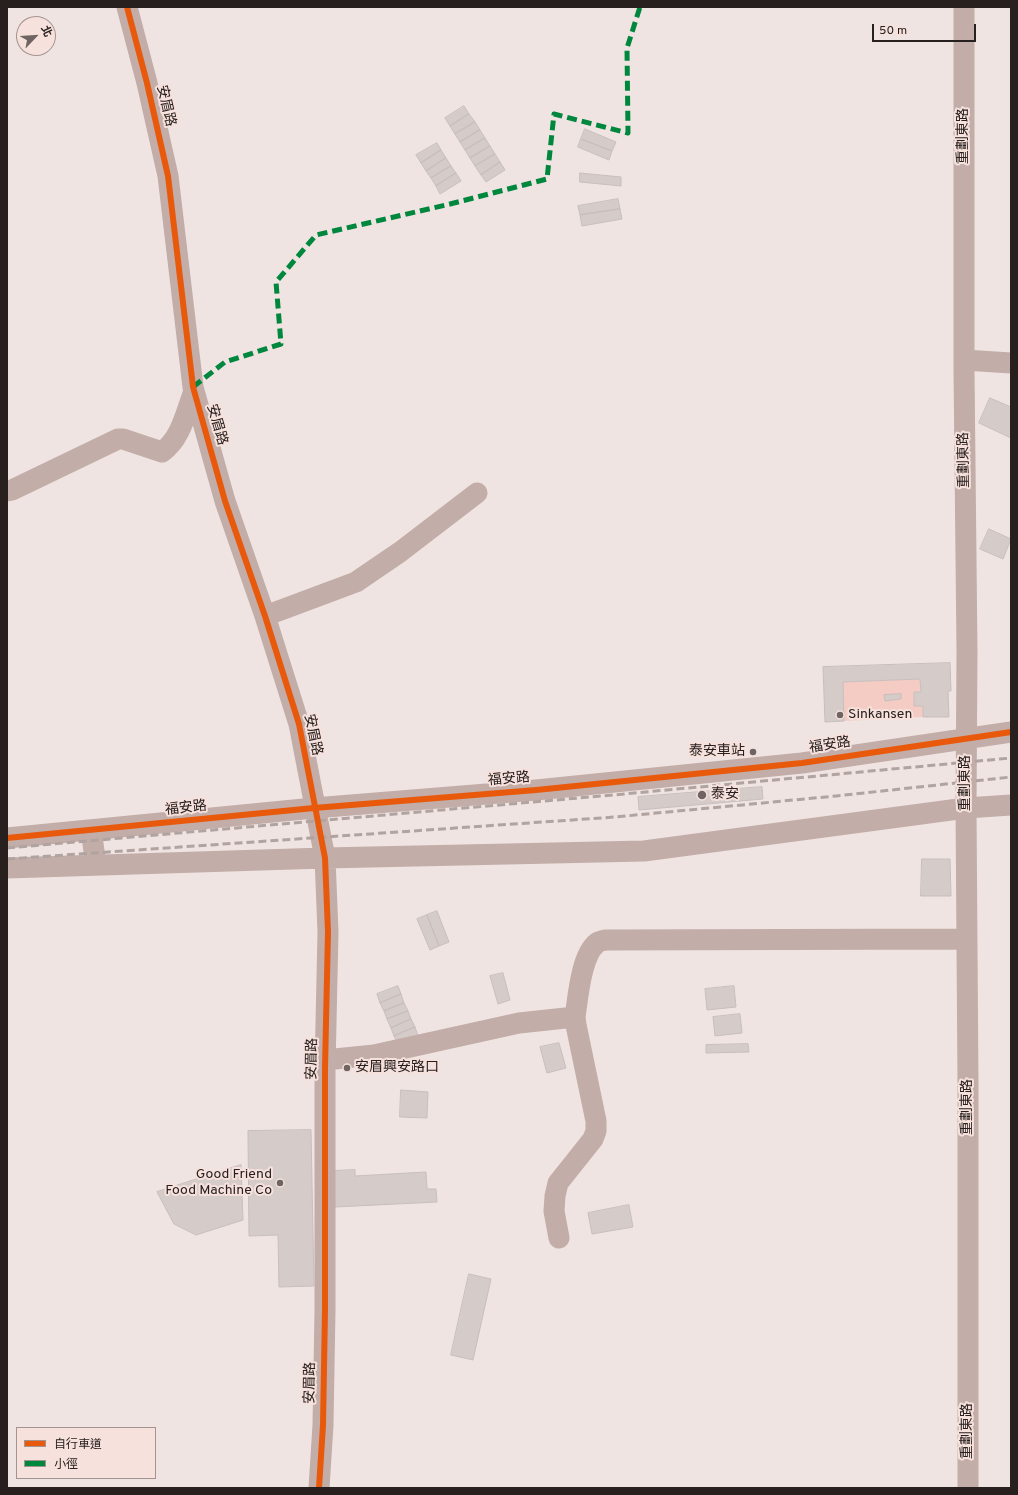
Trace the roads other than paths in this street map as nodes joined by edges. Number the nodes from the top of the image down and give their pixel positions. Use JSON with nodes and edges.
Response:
{"nodes":[{"id":1,"x":127,"y":7,"type":"edge"},
{"id":2,"x":964,"y":7,"type":"edge"},
{"id":3,"x":964,"y":360,"type":"junction"},
{"id":4,"x":1011,"y":363,"type":"edge"},
{"id":5,"x":194,"y":391,"type":"junction"},
{"id":6,"x":7,"y":491,"type":"edge"},
{"id":7,"x":477,"y":493,"type":"dead end"},
{"id":8,"x":265,"y":616,"type":"junction"},
{"id":9,"x":1011,"y":732,"type":"edge"},
{"id":10,"x":966,"y":738,"type":"junction"},
{"id":11,"x":1011,"y":805,"type":"edge"},
{"id":12,"x":314,"y":808,"type":"junction"},
{"id":13,"x":966,"y":808,"type":"junction"},
{"id":14,"x":91,"y":830,"type":"junction"},
{"id":15,"x":7,"y":838,"type":"edge"},
{"id":16,"x":325,"y":858,"type":"junction"},
{"id":17,"x":96,"y":865,"type":"junction"},
{"id":18,"x":7,"y":868,"type":"edge"},
{"id":19,"x":966,"y":938,"type":"junction"},
{"id":20,"x":575,"y":1017,"type":"junction"},
{"id":21,"x":325,"y":1060,"type":"junction"},
{"id":22,"x":559,"y":1238,"type":"dead end"},
{"id":23,"x":319,"y":1488,"type":"edge"},
{"id":24,"x":968,"y":1488,"type":"edge"}],
"edges":[{"from":1,"to":5,"type":"street","name":"安眉路"},
{"from":2,"to":3,"type":"street","name":"重劃東路"},
{"from":3,"to":4,"type":"street"},
{"from":3,"to":10,"type":"street","name":"重劃東路"},
{"from":5,"to":6,"type":"street"},
{"from":5,"to":8,"type":"street","name":"安眉路"},
{"from":7,"to":8,"type":"street"},
{"from":8,"to":12,"type":"street","name":"安眉路"},
{"from":9,"to":10,"type":"street","name":"福安路"},
{"from":10,"to":12,"type":"street","name":"福安路"},
{"from":10,"to":13,"type":"street","name":"重劃東路"},
{"from":11,"to":13,"type":"street"},
{"from":12,"to":14,"type":"street","name":"福安路"},
{"from":12,"to":16,"type":"street","name":"安眉路"},
{"from":13,"to":16,"type":"street"},
{"from":13,"to":19,"type":"street","name":"重劃東路"},
{"from":14,"to":15,"type":"street","name":"福安路"},
{"from":14,"to":17,"type":"street"},
{"from":16,"to":17,"type":"street"},
{"from":16,"to":21,"type":"street","name":"安眉路"},
{"from":17,"to":18,"type":"street"},
{"from":19,"to":20,"type":"street"},
{"from":19,"to":24,"type":"street","name":"重劃東路"},
{"from":20,"to":21,"type":"street"},
{"from":20,"to":22,"type":"street"},
{"from":21,"to":23,"type":"street","name":"安眉路"}]}
